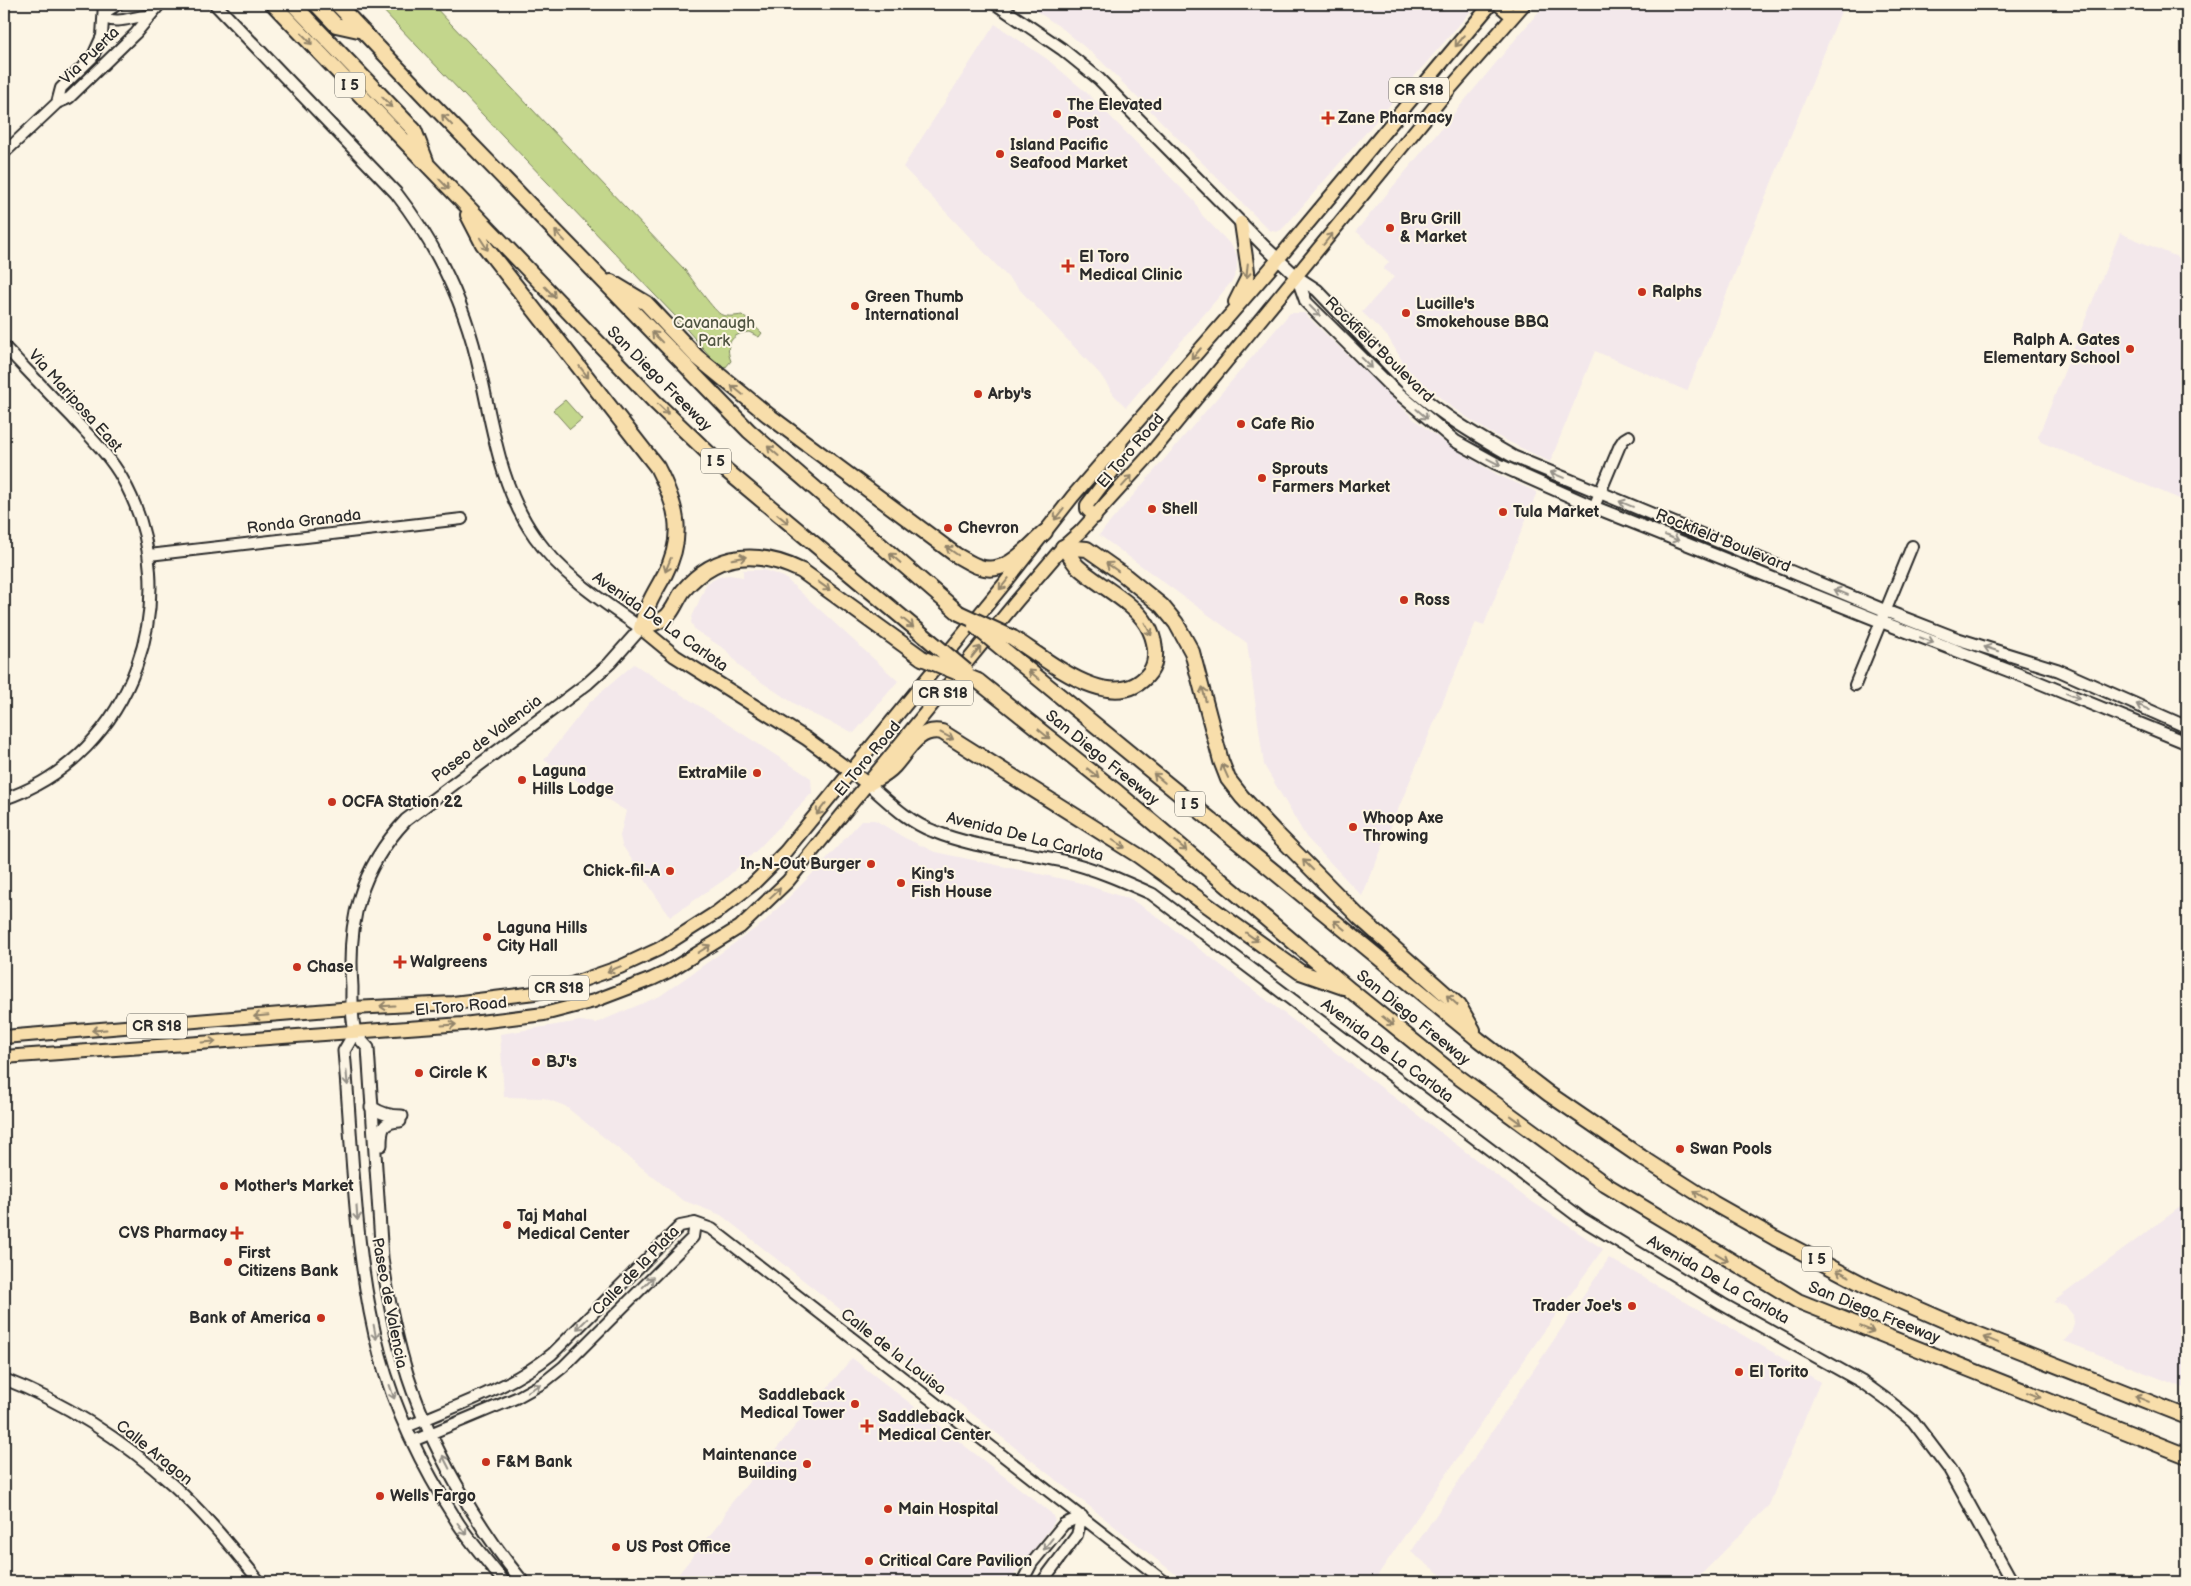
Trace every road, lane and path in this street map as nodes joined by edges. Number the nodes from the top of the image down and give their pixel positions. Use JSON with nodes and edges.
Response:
{"nodes":[{"id":1,"x":118,"y":4,"type":"edge"},
{"id":2,"x":160,"y":4,"type":"edge"},
{"id":3,"x":215,"y":4,"type":"edge"},
{"id":4,"x":273,"y":4,"type":"edge"},
{"id":5,"x":292,"y":4,"type":"edge"},
{"id":6,"x":316,"y":4,"type":"edge"},
{"id":7,"x":337,"y":4,"type":"edge"},
{"id":8,"x":996,"y":4,"type":"edge"},
{"id":9,"x":1491,"y":4,"type":"edge"},
{"id":10,"x":1498,"y":4,"type":"edge"},
{"id":11,"x":1524,"y":4,"type":"edge"},
{"id":12,"x":105,"y":10,"type":"edge"},
{"id":13,"x":150,"y":16,"type":"junction"},
{"id":14,"x":1512,"y":16,"type":"junction"},
{"id":15,"x":363,"y":31,"type":"junction"},
{"id":16,"x":57,"y":103,"type":"junction"},
{"id":17,"x":4,"y":153,"type":"edge"},
{"id":18,"x":428,"y":166,"type":"junction"},
{"id":19,"x":461,"y":201,"type":"junction"},
{"id":20,"x":1241,"y":223,"type":"junction"},
{"id":21,"x":1278,"y":260,"type":"junction"},
{"id":22,"x":594,"y":271,"type":"junction"},
{"id":23,"x":1298,"y":277,"type":"junction"},
{"id":24,"x":1228,"y":317,"type":"junction"},
{"id":25,"x":4,"y":346,"type":"edge"},
{"id":26,"x":1629,"y":436,"type":"dead end"},
{"id":27,"x":1121,"y":442,"type":"junction"},
{"id":28,"x":1600,"y":493,"type":"junction"},
{"id":29,"x":1594,"y":507,"type":"junction"},
{"id":30,"x":1095,"y":517,"type":"junction"},
{"id":31,"x":462,"y":519,"type":"dead end"},
{"id":32,"x":1045,"y":532,"type":"junction"},
{"id":33,"x":1912,"y":546,"type":"dead end"},
{"id":34,"x":1063,"y":547,"type":"junction"},
{"id":35,"x":149,"y":555,"type":"junction"},
{"id":36,"x":1886,"y":611,"type":"junction"},
{"id":37,"x":959,"y":613,"type":"junction"},
{"id":38,"x":1882,"y":622,"type":"junction"},
{"id":39,"x":641,"y":628,"type":"junction"},
{"id":40,"x":978,"y":681,"type":"junction"},
{"id":41,"x":1855,"y":685,"type":"dead end"},
{"id":42,"x":2187,"y":727,"type":"edge"},
{"id":43,"x":2187,"y":743,"type":"edge"},
{"id":44,"x":851,"y":770,"type":"junction"},
{"id":45,"x":868,"y":784,"type":"junction"},
{"id":46,"x":4,"y":799,"type":"edge"},
{"id":47,"x":1350,"y":990,"type":"junction"},
{"id":48,"x":353,"y":1008,"type":"junction"},
{"id":49,"x":356,"y":1032,"type":"junction"},
{"id":50,"x":4,"y":1037,"type":"edge"},
{"id":51,"x":1479,"y":1040,"type":"junction"},
{"id":52,"x":4,"y":1057,"type":"edge"},
{"id":53,"x":371,"y":1107,"type":"junction"},
{"id":54,"x":377,"y":1175,"type":"junction"},
{"id":55,"x":695,"y":1223,"type":"junction"},
{"id":56,"x":4,"y":1379,"type":"edge"},
{"id":57,"x":2187,"y":1417,"type":"edge"},
{"id":58,"x":425,"y":1419,"type":"junction"},
{"id":59,"x":406,"y":1427,"type":"junction"},
{"id":60,"x":431,"y":1433,"type":"junction"},
{"id":61,"x":412,"y":1441,"type":"junction"},
{"id":62,"x":2187,"y":1456,"type":"edge"},
{"id":63,"x":1082,"y":1516,"type":"junction"},
{"id":64,"x":260,"y":1582,"type":"edge"},
{"id":65,"x":504,"y":1582,"type":"edge"},
{"id":66,"x":523,"y":1582,"type":"edge"},
{"id":67,"x":1022,"y":1582,"type":"edge"},
{"id":68,"x":1042,"y":1582,"type":"edge"},
{"id":69,"x":1165,"y":1582,"type":"edge"},
{"id":70,"x":2012,"y":1582,"type":"edge"}],
"edges":[{"from":1,"to":12,"type":"street"},
{"from":2,"to":13,"type":"street","name":"Via Puerta"},
{"from":3,"to":39,"type":"main road","name":"Avenida De La Carlota"},
{"from":4,"to":18,"type":"highway","name":"San Diego Freeway","number":"I 5","one_way":true},
{"from":5,"to":18,"type":"highway","one_way":true},
{"from":6,"to":15,"type":"highway"},
{"from":7,"to":15,"type":"highway","name":"San Diego Freeway","number":"I 5"},
{"from":8,"to":20,"type":"main road"},
{"from":9,"to":21,"type":"main road","name":"El Toro Road","number":"CR S18","one_way":true},
{"from":10,"to":14,"type":"main road"},
{"from":11,"to":14,"type":"main road","name":"El Toro Road","number":"CR S18"},
{"from":12,"to":13,"type":"street"},
{"from":12,"to":16,"type":"street","name":"Via Puerta"},
{"from":13,"to":16,"type":"street","name":"Via Puerta"},
{"from":23,"to":14,"type":"main road","name":"El Toro Road","number":"CR S18","one_way":true},
{"from":22,"to":15,"type":"highway","name":"San Diego Freeway","number":"I 5","one_way":true},
{"from":16,"to":17,"type":"street","name":"Via Puerta"},
{"from":18,"to":19,"type":"highway","name":"San Diego Freeway","number":"I 5","one_way":true},
{"from":19,"to":39,"type":"highway","one_way":true},
{"from":19,"to":40,"type":"highway","name":"San Diego Freeway","number":"I 5","one_way":true,"bridge":true},
{"from":20,"to":21,"type":"main road"},
{"from":20,"to":24,"type":"main road","one_way":true},
{"from":21,"to":23,"type":"main road"},
{"from":21,"to":24,"type":"main road","name":"El Toro Road","number":"CR S18"},
{"from":32,"to":22,"type":"highway","one_way":true},
{"from":37,"to":22,"type":"highway","name":"San Diego Freeway","number":"I 5","one_way":true},
{"from":28,"to":23,"type":"main road","name":"Rockfield Boulevard","one_way":true},
{"from":23,"to":29,"type":"main road","name":"Rockfield Boulevard","one_way":true},
{"from":30,"to":23,"type":"main road","name":"El Toro Road","number":"CR S18","one_way":true},
{"from":24,"to":27,"type":"main road","name":"El Toro Road","number":"CR S18","one_way":true},
{"from":25,"to":35,"type":"street","name":"Via Mariposa East"},
{"from":26,"to":28,"type":"street"},
{"from":27,"to":30,"type":"main road"},
{"from":27,"to":32,"type":"main road","name":"El Toro Road","number":"CR S18","one_way":true},
{"from":28,"to":29,"type":"street"},
{"from":36,"to":28,"type":"main road","name":"Rockfield Boulevard","one_way":true},
{"from":29,"to":38,"type":"main road","name":"Rockfield Boulevard","one_way":true},
{"from":30,"to":34,"type":"main road","name":"El Toro Road","number":"CR S18"},
{"from":31,"to":35,"type":"street","name":"Ronda Granada"},
{"from":32,"to":44,"type":"main road","name":"El Toro Road","number":"CR S18","one_way":true},
{"from":33,"to":36,"type":"street"},
{"from":34,"to":37,"type":"highway","one_way":true,"bridge":true},
{"from":45,"to":34,"type":"main road","name":"El Toro Road","number":"CR S18","one_way":true},
{"from":51,"to":34,"type":"highway","one_way":true},
{"from":35,"to":46,"type":"street","name":"Via Mariposa East"},
{"from":36,"to":38,"type":"street"},
{"from":42,"to":36,"type":"main road","name":"Rockfield Boulevard","one_way":true},
{"from":51,"to":37,"type":"highway","name":"San Diego Freeway","number":"I 5","one_way":true,"bridge":true},
{"from":38,"to":41,"type":"street"},
{"from":38,"to":43,"type":"main road","name":"Rockfield Boulevard","one_way":true},
{"from":39,"to":40,"type":"highway","one_way":true,"bridge":true},
{"from":39,"to":44,"type":"main road","name":"Avenida De La Carlota"},
{"from":39,"to":48,"type":"main road","name":"Paseo de Valencia"},
{"from":40,"to":47,"type":"highway","name":"San Diego Freeway","number":"I 5","one_way":true},
{"from":44,"to":45,"type":"main road","name":"Avenida De La Carlota"},
{"from":44,"to":48,"type":"main road","name":"El Toro Road","number":"CR S18","one_way":true},
{"from":45,"to":47,"type":"highway","one_way":true},
{"from":49,"to":45,"type":"main road","name":"El Toro Road","number":"CR S18","one_way":true},
{"from":45,"to":70,"type":"main road","name":"Avenida De La Carlota"},
{"from":47,"to":62,"type":"highway","name":"San Diego Freeway","number":"I 5","one_way":true},
{"from":48,"to":49,"type":"main road","name":"Paseo de Valencia"},
{"from":48,"to":50,"type":"main road","name":"El Toro Road","number":"CR S18","one_way":true},
{"from":52,"to":49,"type":"main road","name":"El Toro Road","number":"CR S18","one_way":true},
{"from":49,"to":53,"type":"main road","name":"Paseo de Valencia"},
{"from":49,"to":59,"type":"main road","name":"Paseo de Valencia","one_way":true},
{"from":57,"to":51,"type":"highway","name":"San Diego Freeway","number":"I 5","one_way":true},
{"from":53,"to":54,"type":"main road","name":"Paseo de Valencia"},
{"from":53,"to":54,"type":"main road"},
{"from":54,"to":58,"type":"main road","name":"Paseo de Valencia"},
{"from":55,"to":58,"type":"street","name":"Calle de la Plata","one_way":true},
{"from":60,"to":55,"type":"street","name":"Calle de la Plata","one_way":true},
{"from":55,"to":63,"type":"street","name":"Calle de la Louisa"},
{"from":56,"to":64,"type":"street","name":"Calle Aragon"},
{"from":58,"to":59,"type":"street","name":"Calle de la Plata"},
{"from":58,"to":60,"type":"main road","name":"Paseo de Valencia"},
{"from":59,"to":61,"type":"main road","name":"Paseo de Valencia"},
{"from":60,"to":61,"type":"street","name":"Calle de la Plata"},
{"from":66,"to":60,"type":"main road","name":"Paseo de Valencia","one_way":true},
{"from":61,"to":65,"type":"main road","name":"Paseo de Valencia","one_way":true},
{"from":63,"to":67,"type":"street","one_way":true},
{"from":63,"to":68,"type":"street"},
{"from":63,"to":69,"type":"street","name":"Calle de la Louisa"}]}
